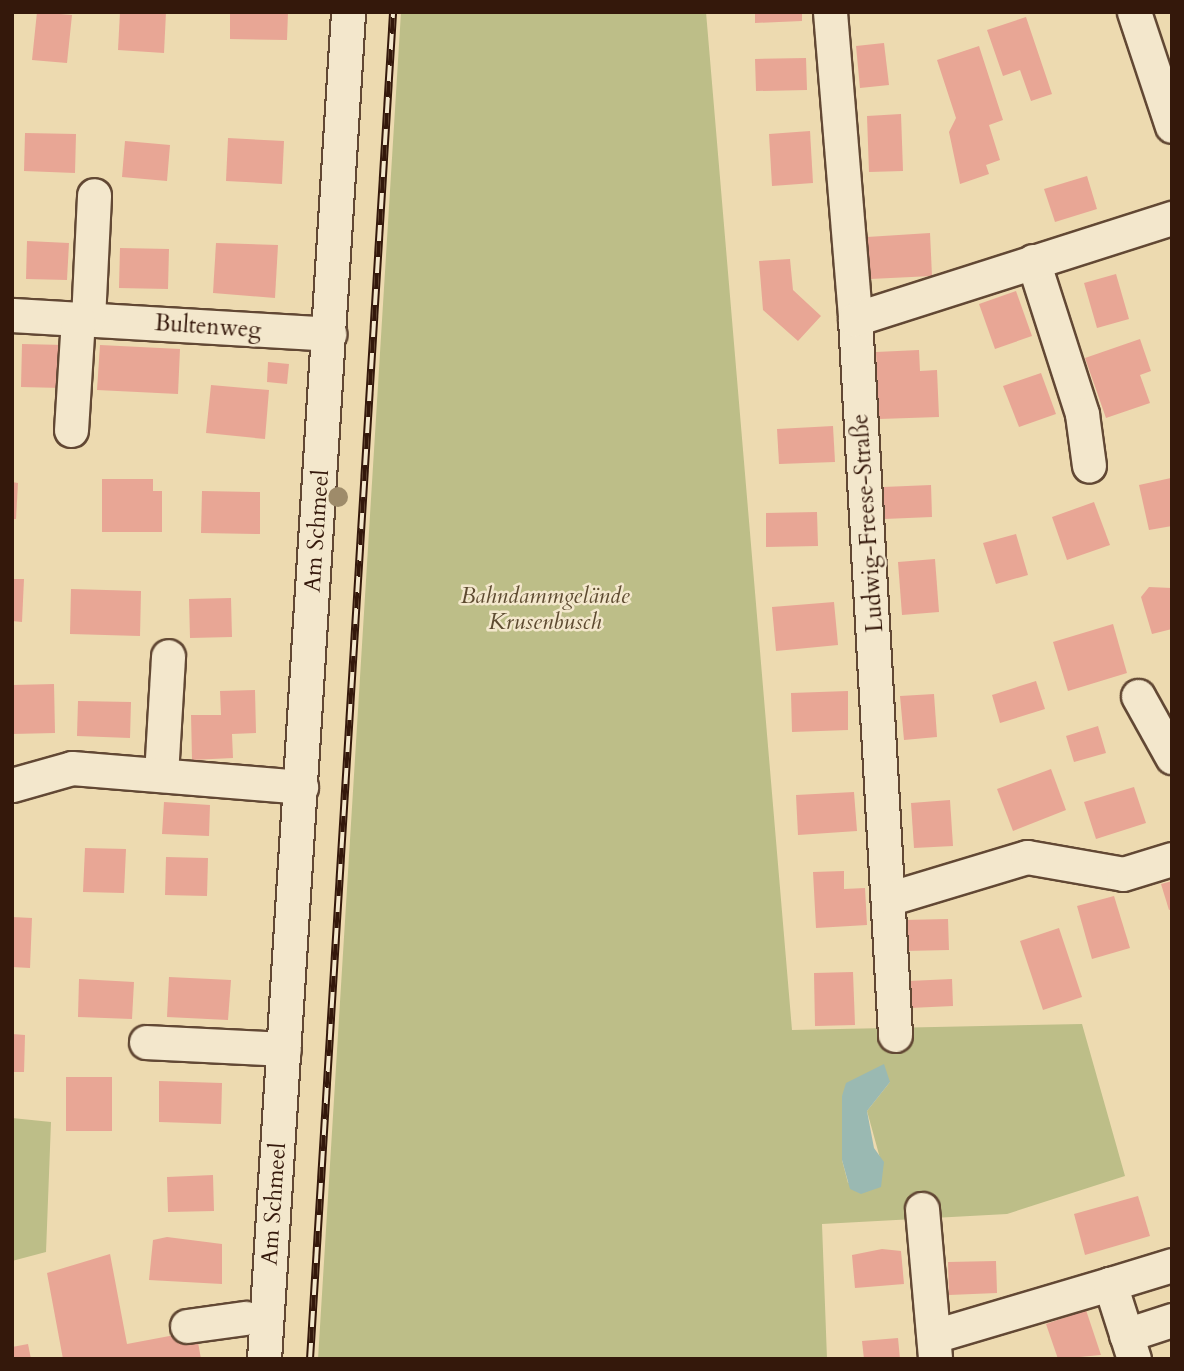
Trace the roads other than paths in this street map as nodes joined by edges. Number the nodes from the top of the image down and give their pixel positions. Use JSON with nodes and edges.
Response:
{"nodes":[{"id":1,"x":348,"y":12,"type":"edge"},
{"id":2,"x":830,"y":12,"type":"edge"},
{"id":3,"x":1134,"y":12,"type":"edge"},
{"id":4,"x":1172,"y":126,"type":"edge"},
{"id":5,"x":94,"y":195,"type":"dead end"},
{"id":6,"x":1172,"y":218,"type":"edge"},
{"id":7,"x":1033,"y":261,"type":"junction"},
{"id":8,"x":12,"y":314,"type":"edge"},
{"id":9,"x":83,"y":319,"type":"junction"},
{"id":10,"x":855,"y":319,"type":"junction"},
{"id":11,"x":329,"y":334,"type":"junction"},
{"id":12,"x":71,"y":430,"type":"dead end"},
{"id":13,"x":1089,"y":466,"type":"dead end"},
{"id":14,"x":168,"y":656,"type":"dead end"},
{"id":15,"x":1138,"y":695,"type":"dead end"},
{"id":16,"x":1172,"y":757,"type":"edge"},
{"id":17,"x":161,"y":775,"type":"junction"},
{"id":18,"x":14,"y":781,"type":"edge"},
{"id":19,"x":301,"y":787,"type":"junction"},
{"id":20,"x":1172,"y":859,"type":"edge"},
{"id":21,"x":891,"y":898,"type":"junction"},
{"id":22,"x":895,"y":1035,"type":"dead end"},
{"id":23,"x":146,"y":1042,"type":"dead end"},
{"id":24,"x":284,"y":1049,"type":"junction"},
{"id":25,"x":922,"y":1209,"type":"dead end"},
{"id":26,"x":1172,"y":1265,"type":"edge"},
{"id":27,"x":1111,"y":1284,"type":"junction"},
{"id":28,"x":245,"y":1318,"type":"dead end"},
{"id":29,"x":1172,"y":1321,"type":"edge"},
{"id":30,"x":187,"y":1326,"type":"dead end"},
{"id":31,"x":935,"y":1347,"type":"edge"},
{"id":32,"x":1130,"y":1347,"type":"edge"},
{"id":33,"x":264,"y":1359,"type":"edge"}],
"edges":[{"from":1,"to":11,"type":"street","name":"Am Schmeel"},
{"from":2,"to":10,"type":"street","name":"Ludwig-Freese-Straße"},
{"from":3,"to":4,"type":"street"},
{"from":5,"to":9,"type":"street"},
{"from":6,"to":7,"type":"street"},
{"from":7,"to":10,"type":"street"},
{"from":7,"to":13,"type":"street"},
{"from":8,"to":9,"type":"street","name":"Bultenweg"},
{"from":9,"to":11,"type":"street","name":"Bultenweg"},
{"from":9,"to":12,"type":"street"},
{"from":10,"to":21,"type":"street","name":"Ludwig-Freese-Straße"},
{"from":11,"to":19,"type":"street","name":"Am Schmeel"},
{"from":14,"to":17,"type":"street"},
{"from":15,"to":16,"type":"street"},
{"from":17,"to":18,"type":"street"},
{"from":17,"to":19,"type":"street"},
{"from":19,"to":24,"type":"street","name":"Am Schmeel"},
{"from":20,"to":21,"type":"street"},
{"from":21,"to":22,"type":"street","name":"Ludwig-Freese-Straße"},
{"from":23,"to":24,"type":"street"},
{"from":24,"to":33,"type":"street","name":"Am Schmeel"},
{"from":25,"to":31,"type":"street"},
{"from":26,"to":27,"type":"street"},
{"from":27,"to":31,"type":"street"},
{"from":27,"to":32,"type":"street"},
{"from":28,"to":30,"type":"street"},
{"from":29,"to":32,"type":"street"}]}
